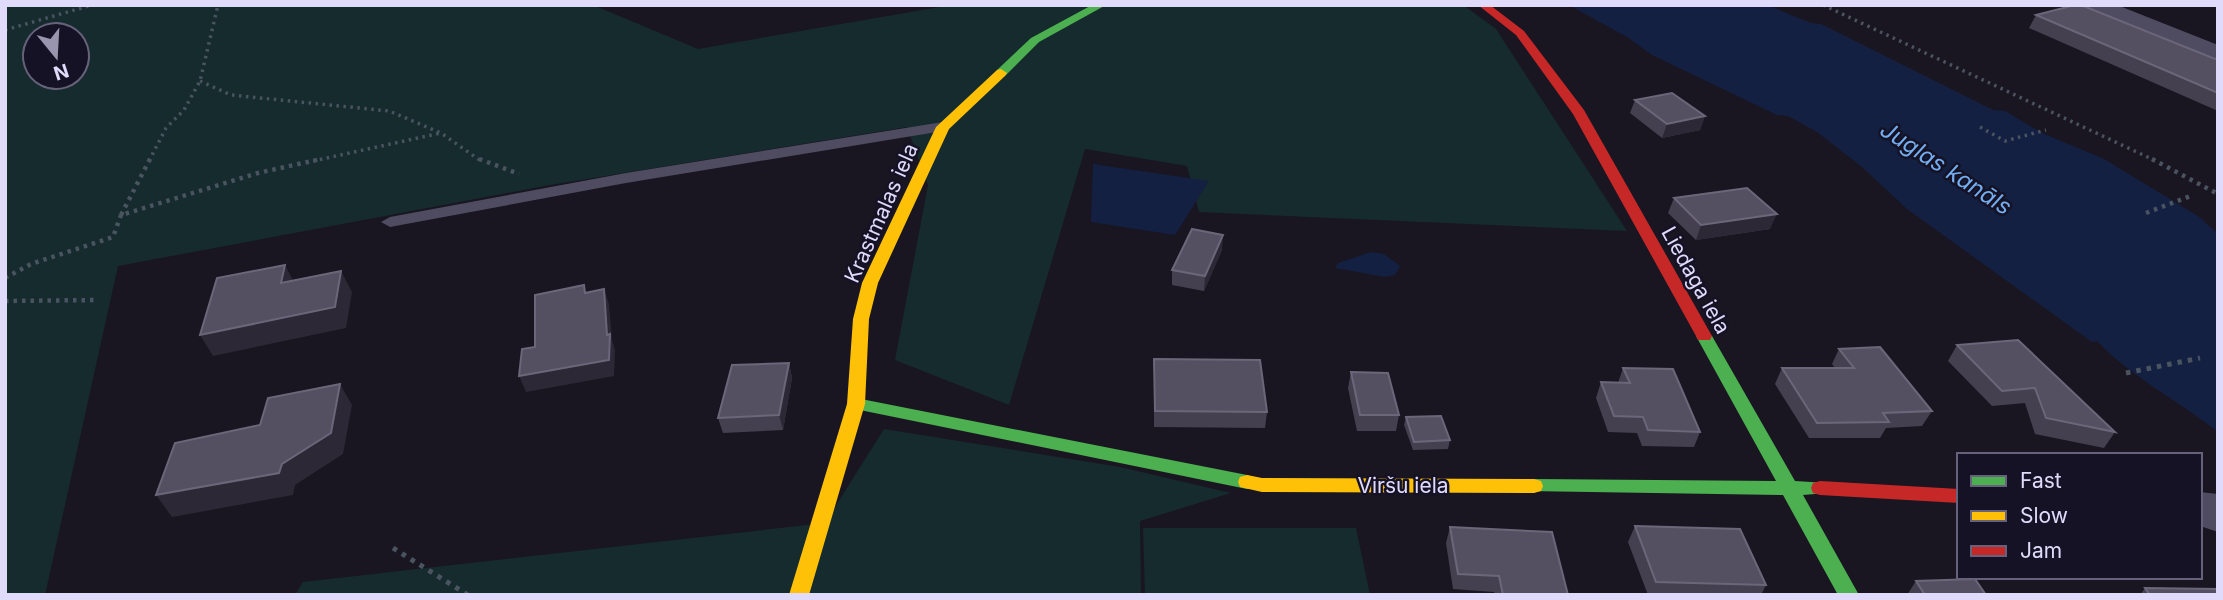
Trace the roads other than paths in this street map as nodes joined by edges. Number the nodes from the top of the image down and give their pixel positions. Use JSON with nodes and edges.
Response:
{"nodes":[{"id":1,"x":1101,"y":5,"type":"edge"},
{"id":2,"x":1483,"y":5,"type":"edge"},
{"id":3,"x":2093,"y":5,"type":"edge"},
{"id":4,"x":2218,"y":55,"type":"edge"},
{"id":5,"x":943,"y":127,"type":"junction"},
{"id":6,"x":390,"y":222,"type":"dead end"},
{"id":7,"x":856,"y":404,"type":"junction"},
{"id":8,"x":1789,"y":486,"type":"junction"},
{"id":9,"x":1957,"y":496,"type":"edge"},
{"id":10,"x":799,"y":595,"type":"edge"},
{"id":11,"x":1849,"y":595,"type":"edge"}],
"edges":[{"from":1,"to":5,"type":"street","name":"Krastmalas iela"},
{"from":2,"to":8,"type":"street","name":"Liedaga iela"},
{"from":3,"to":4,"type":"street"},
{"from":5,"to":6,"type":"lane"},
{"from":5,"to":7,"type":"street","name":"Krastmalas iela"},
{"from":7,"to":8,"type":"street","name":"Viršu iela"},
{"from":7,"to":10,"type":"street","name":"Krastmalas iela"},
{"from":8,"to":9,"type":"street","name":"Viršu iela"},
{"from":8,"to":11,"type":"street","name":"Liedaga iela"}]}
